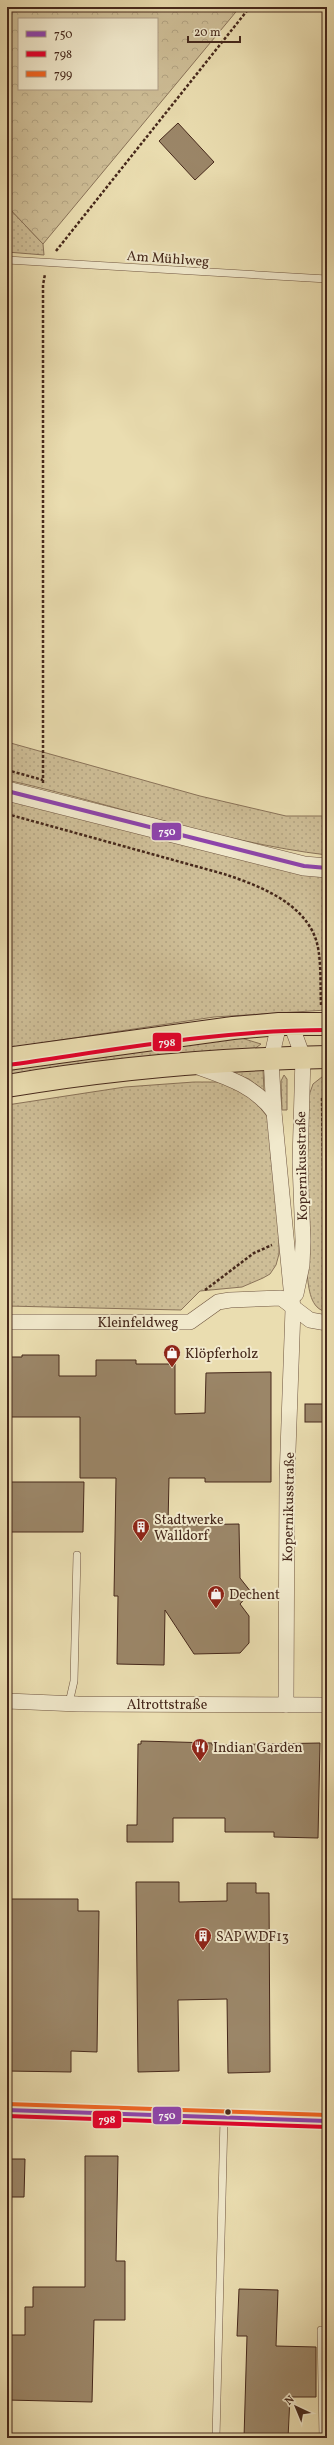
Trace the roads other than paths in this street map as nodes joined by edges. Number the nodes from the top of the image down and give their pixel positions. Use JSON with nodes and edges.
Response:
{"nodes":[{"id":1,"x":7,"y":260,"type":"edge"},
{"id":2,"x":327,"y":279,"type":"edge"},
{"id":3,"x":7,"y":791,"type":"edge"},
{"id":4,"x":327,"y":868,"type":"edge"},
{"id":5,"x":324,"y":1016,"type":"edge"},
{"id":6,"x":285,"y":1024,"type":"junction"},
{"id":7,"x":304,"y":1057,"type":"junction"},
{"id":8,"x":327,"y":1057,"type":"edge"},
{"id":9,"x":7,"y":1059,"type":"edge"},
{"id":10,"x":271,"y":1059,"type":"junction"},
{"id":11,"x":189,"y":1064,"type":"junction"},
{"id":12,"x":7,"y":1086,"type":"edge"},
{"id":13,"x":274,"y":1112,"type":"junction"},
{"id":14,"x":293,"y":1309,"type":"junction"},
{"id":15,"x":7,"y":1322,"type":"edge"},
{"id":16,"x":326,"y":1323,"type":"edge"},
{"id":17,"x":77,"y":1555,"type":"dead end"},
{"id":18,"x":7,"y":1701,"type":"edge"},
{"id":19,"x":69,"y":1703,"type":"junction"},
{"id":20,"x":286,"y":1705,"type":"junction"},
{"id":21,"x":327,"y":1705,"type":"edge"},
{"id":22,"x":7,"y":2110,"type":"edge"},
{"id":23,"x":224,"y":2118,"type":"junction"},
{"id":24,"x":327,"y":2121,"type":"edge"},
{"id":25,"x":321,"y":2330,"type":"dead end"},
{"id":26,"x":216,"y":2438,"type":"edge"},
{"id":27,"x":322,"y":2438,"type":"edge"}],
"edges":[{"from":1,"to":2,"type":"lane","name":"Am Mühlweg"},
{"from":3,"to":4,"type":"street"},
{"from":5,"to":6,"type":"main road"},
{"from":6,"to":7,"type":"street","name":"Kopernikusstraße"},
{"from":6,"to":9,"type":"main road"},
{"from":6,"to":10,"type":"street","name":"Kopernikusstraße"},
{"from":7,"to":8,"type":"main road"},
{"from":7,"to":10,"type":"main road"},
{"from":7,"to":14,"type":"street","name":"Kopernikusstraße"},
{"from":10,"to":11,"type":"main road"},
{"from":10,"to":13,"type":"street","name":"Kopernikusstraße"},
{"from":11,"to":12,"type":"main road"},
{"from":11,"to":13,"type":"street","name":"Kopernikusstraße"},
{"from":13,"to":14,"type":"street","name":"Kopernikusstraße"},
{"from":14,"to":15,"type":"street","name":"Kleinfeldweg"},
{"from":14,"to":16,"type":"street","name":"Kleinfeldweg"},
{"from":14,"to":20,"type":"street","name":"Kopernikusstraße"},
{"from":17,"to":19,"type":"lane"},
{"from":18,"to":19,"type":"street","name":"Altrottstraße"},
{"from":19,"to":20,"type":"street","name":"Altrottstraße"},
{"from":20,"to":21,"type":"street","name":"Altrottstraße"},
{"from":22,"to":23,"type":"street"},
{"from":23,"to":24,"type":"street"},
{"from":23,"to":26,"type":"lane"},
{"from":25,"to":27,"type":"lane"}]}
